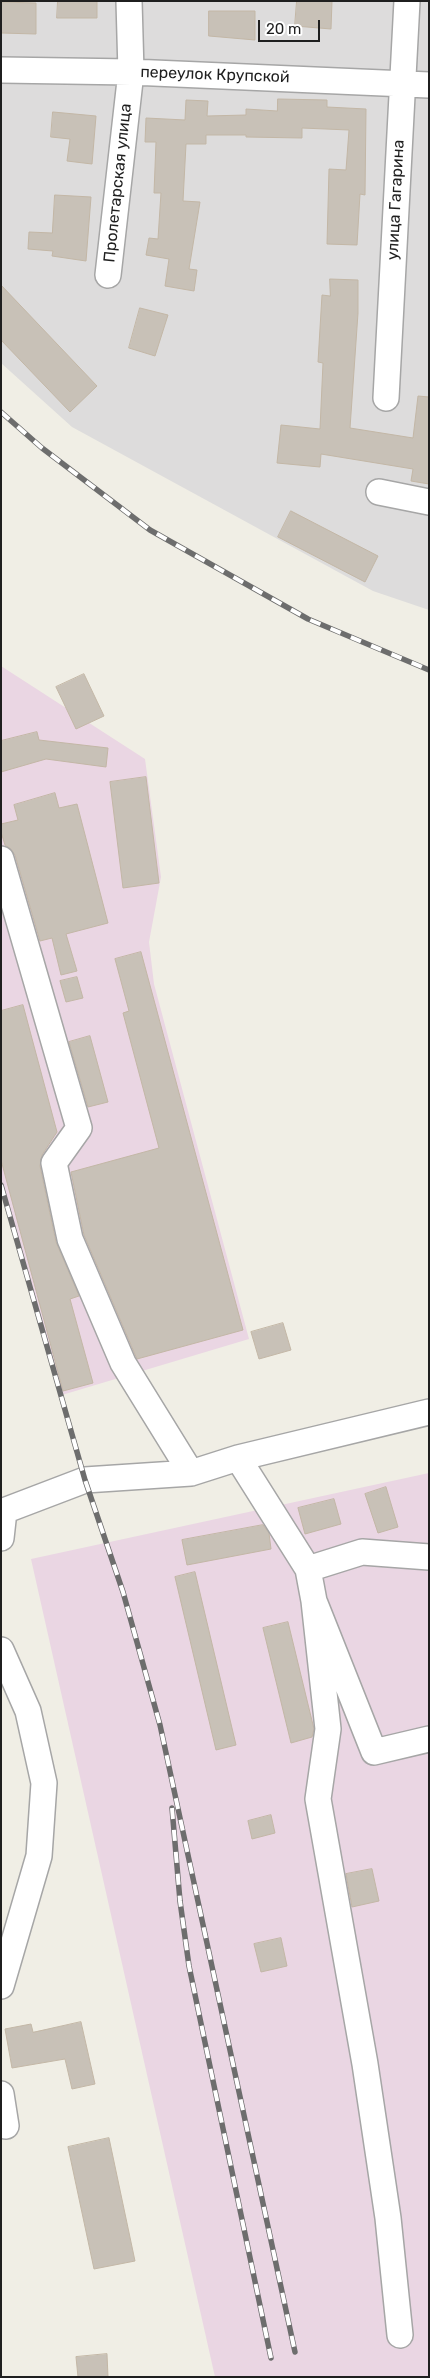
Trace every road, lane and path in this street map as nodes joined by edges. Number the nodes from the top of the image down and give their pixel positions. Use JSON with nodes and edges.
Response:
{"nodes":[{"id":1,"x":129,"y":1,"type":"edge"},
{"id":2,"x":407,"y":1,"type":"edge"},
{"id":3,"x":1,"y":70,"type":"edge"},
{"id":4,"x":131,"y":72,"type":"junction"},
{"id":5,"x":401,"y":83,"type":"junction"},
{"id":6,"x":429,"y":85,"type":"edge"},
{"id":7,"x":108,"y":275,"type":"dead end"},
{"id":8,"x":386,"y":398,"type":"dead end"},
{"id":9,"x":379,"y":492,"type":"dead end"},
{"id":10,"x":429,"y":502,"type":"edge"},
{"id":11,"x":1,"y":859,"type":"edge"},
{"id":12,"x":429,"y":1412,"type":"edge"},
{"id":13,"x":238,"y":1458,"type":"junction"},
{"id":14,"x":191,"y":1472,"type":"junction"},
{"id":15,"x":3,"y":1511,"type":"edge"},
{"id":16,"x":1,"y":1538,"type":"edge"},
{"id":17,"x":429,"y":1557,"type":"edge"},
{"id":18,"x":308,"y":1569,"type":"junction"},
{"id":19,"x":314,"y":1601,"type":"junction"},
{"id":20,"x":1,"y":1650,"type":"edge"},
{"id":21,"x":429,"y":1739,"type":"edge"},
{"id":22,"x":1,"y":1986,"type":"edge"},
{"id":23,"x":1,"y":2094,"type":"edge"},
{"id":24,"x":6,"y":2126,"type":"dead end"},
{"id":25,"x":400,"y":2335,"type":"dead end"}],
"edges":[{"from":1,"to":4,"type":"street","name":"Пролетарская улица"},
{"from":2,"to":5,"type":"street","name":"улица Гагарина"},
{"from":3,"to":4,"type":"street","name":"переулок Крупской"},
{"from":4,"to":5,"type":"street","name":"переулок Крупской"},
{"from":4,"to":7,"type":"street","name":"Пролетарская улица"},
{"from":5,"to":6,"type":"street","name":"переулок Крупской"},
{"from":5,"to":8,"type":"street","name":"улица Гагарина"},
{"from":9,"to":10,"type":"street"},
{"from":11,"to":14,"type":"street"},
{"from":12,"to":13,"type":"street"},
{"from":13,"to":14,"type":"street"},
{"from":13,"to":18,"type":"street"},
{"from":14,"to":15,"type":"street"},
{"from":15,"to":16,"type":"street"},
{"from":17,"to":18,"type":"street"},
{"from":18,"to":19,"type":"street"},
{"from":19,"to":21,"type":"street"},
{"from":19,"to":25,"type":"street"},
{"from":20,"to":22,"type":"street"},
{"from":23,"to":24,"type":"street"}]}
